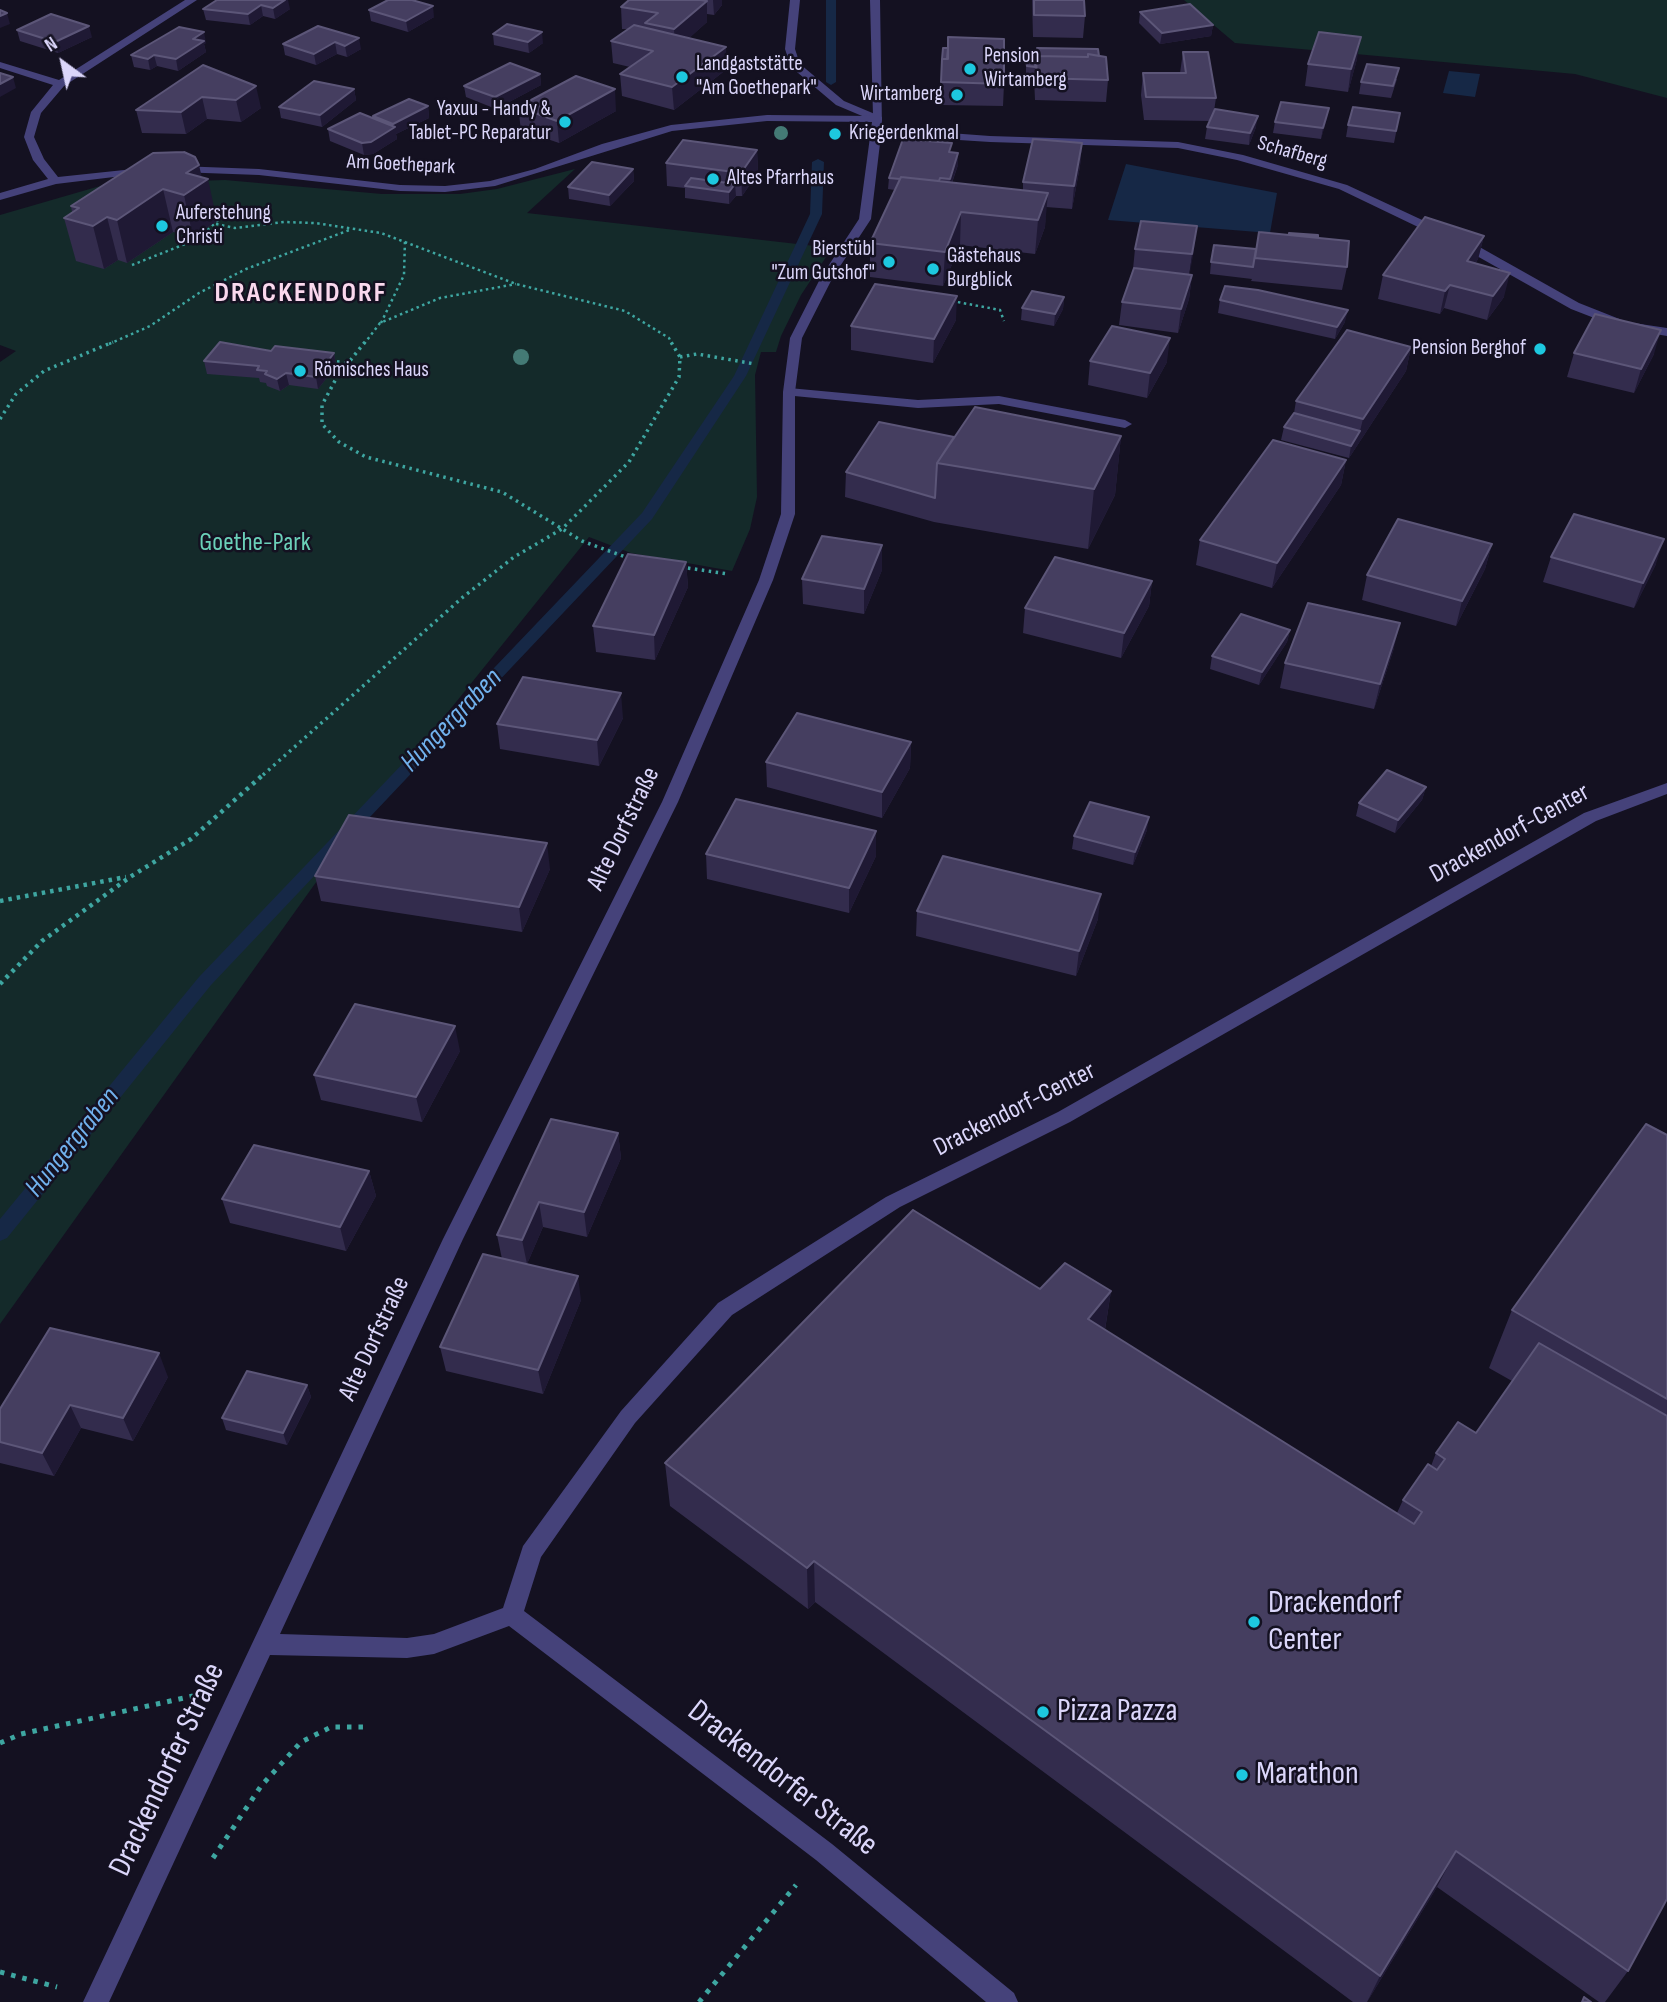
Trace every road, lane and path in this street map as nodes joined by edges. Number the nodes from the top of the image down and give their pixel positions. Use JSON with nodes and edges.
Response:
{"nodes":[{"id":1,"x":192,"y":0,"type":"edge"},
{"id":2,"x":796,"y":0,"type":"edge"},
{"id":3,"x":875,"y":0,"type":"edge"},
{"id":4,"x":0,"y":65,"type":"edge"},
{"id":5,"x":60,"y":84,"type":"junction"},
{"id":6,"x":877,"y":125,"type":"junction"},
{"id":7,"x":164,"y":169,"type":"edge"},
{"id":8,"x":151,"y":170,"type":"edge"},
{"id":9,"x":55,"y":181,"type":"junction"},
{"id":10,"x":0,"y":197,"type":"edge"},
{"id":11,"x":352,"y":229,"type":"junction"},
{"id":12,"x":405,"y":239,"type":"junction"},
{"id":13,"x":132,"y":265,"type":"dead end"},
{"id":14,"x":516,"y":284,"type":"junction"},
{"id":15,"x":947,"y":300,"type":"edge"},
{"id":16,"x":1004,"y":321,"type":"dead end"},
{"id":17,"x":380,"y":323,"type":"junction"},
{"id":18,"x":1667,"y":332,"type":"edge"},
{"id":19,"x":680,"y":357,"type":"junction"},
{"id":20,"x":319,"y":359,"type":"edge"},
{"id":21,"x":347,"y":363,"type":"junction"},
{"id":22,"x":754,"y":363,"type":"dead end"},
{"id":23,"x":789,"y":392,"type":"junction"},
{"id":24,"x":0,"y":419,"type":"edge"},
{"id":25,"x":1125,"y":424,"type":"dead end"},
{"id":26,"x":562,"y":529,"type":"junction"},
{"id":27,"x":639,"y":561,"type":"edge"},
{"id":28,"x":677,"y":566,"type":"edge"},
{"id":29,"x":766,"y":580,"type":"junction"},
{"id":30,"x":1667,"y":789,"type":"edge"},
{"id":31,"x":130,"y":877,"type":"junction"},
{"id":32,"x":0,"y":901,"type":"edge"},
{"id":33,"x":0,"y":984,"type":"edge"},
{"id":34,"x":512,"y":1615,"type":"junction"},
{"id":35,"x":265,"y":1644,"type":"junction"},
{"id":36,"x":199,"y":1695,"type":"dead end"},
{"id":37,"x":369,"y":1727,"type":"dead end"},
{"id":38,"x":0,"y":1743,"type":"edge"},
{"id":39,"x":824,"y":1852,"type":"junction"},
{"id":40,"x":206,"y":1870,"type":"dead end"},
{"id":41,"x":0,"y":1972,"type":"edge"},
{"id":42,"x":58,"y":1987,"type":"dead end"},
{"id":43,"x":96,"y":2002,"type":"edge"},
{"id":44,"x":699,"y":2002,"type":"edge"},
{"id":45,"x":1005,"y":2002,"type":"edge"}],
"edges":[{"from":1,"to":5,"type":"street"},
{"from":2,"to":6,"type":"street"},
{"from":3,"to":6,"type":"street","name":"Alte Dorfstraße"},
{"from":4,"to":5,"type":"street"},
{"from":5,"to":9,"type":"street"},
{"from":6,"to":7,"type":"street","name":"Am Goethepark"},
{"from":6,"to":18,"type":"street","name":"Schafberg"},
{"from":6,"to":23,"type":"street","name":"Alte Dorfstraße"},
{"from":8,"to":9,"type":"street"},
{"from":9,"to":10,"type":"street"},
{"from":11,"to":12,"type":"path"},
{"from":11,"to":13,"type":"path"},
{"from":11,"to":24,"type":"path"},
{"from":12,"to":14,"type":"path"},
{"from":12,"to":17,"type":"path"},
{"from":14,"to":17,"type":"path"},
{"from":14,"to":19,"type":"path"},
{"from":15,"to":16,"type":"path"},
{"from":17,"to":21,"type":"path"},
{"from":19,"to":22,"type":"path"},
{"from":19,"to":26,"type":"path"},
{"from":20,"to":21,"type":"path"},
{"from":21,"to":26,"type":"path"},
{"from":23,"to":25,"type":"street"},
{"from":23,"to":29,"type":"street","name":"Alte Dorfstraße"},
{"from":26,"to":27,"type":"path"},
{"from":26,"to":31,"type":"path"},
{"from":28,"to":29,"type":"path"},
{"from":29,"to":35,"type":"street","name":"Alte Dorfstraße"},
{"from":30,"to":34,"type":"street","name":"Drackendorf-Center"},
{"from":31,"to":32,"type":"path"},
{"from":31,"to":33,"type":"path"},
{"from":34,"to":35,"type":"street"},
{"from":34,"to":39,"type":"street","name":"Drackendorfer Straße"},
{"from":35,"to":43,"type":"street","name":"Drackendorfer Straße"},
{"from":36,"to":38,"type":"path"},
{"from":37,"to":40,"type":"path"},
{"from":39,"to":44,"type":"path"},
{"from":39,"to":45,"type":"street","name":"Drackendorfer Straße"},
{"from":41,"to":42,"type":"path"}]}
